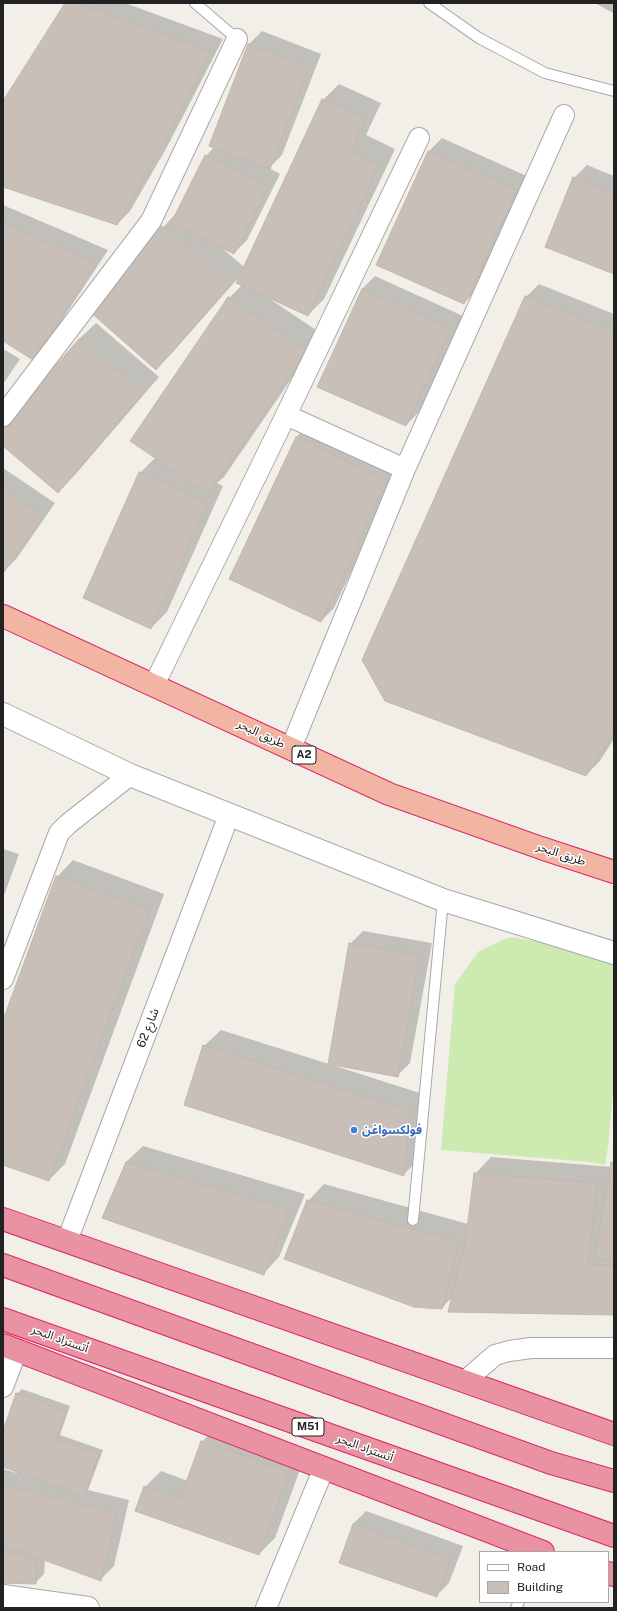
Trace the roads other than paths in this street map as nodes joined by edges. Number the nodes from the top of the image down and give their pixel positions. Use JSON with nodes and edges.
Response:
{"nodes":[{"id":1,"x":195,"y":3,"type":"edge"},
{"id":2,"x":429,"y":3,"type":"edge"},
{"id":3,"x":237,"y":39,"type":"joint"},
{"id":4,"x":614,"y":91,"type":"edge"},
{"id":5,"x":564,"y":115,"type":"dead end"},
{"id":6,"x":419,"y":138,"type":"dead end"},
{"id":7,"x":286,"y":415,"type":"junction"},
{"id":8,"x":3,"y":416,"type":"edge"},
{"id":9,"x":405,"y":469,"type":"junction"},
{"id":10,"x":3,"y":616,"type":"edge"},
{"id":11,"x":154,"y":686,"type":"junction"},
{"id":12,"x":3,"y":714,"type":"edge"},
{"id":13,"x":291,"y":748,"type":"junction"},
{"id":14,"x":130,"y":775,"type":"junction"},
{"id":15,"x":229,"y":815,"type":"junction"},
{"id":16,"x":614,"y":872,"type":"edge"},
{"id":17,"x":444,"y":900,"type":"junction"},
{"id":18,"x":614,"y":953,"type":"edge"},
{"id":19,"x":3,"y":978,"type":"edge"},
{"id":20,"x":3,"y":1219,"type":"edge"},
{"id":21,"x":414,"y":1220,"type":"dead end"},
{"id":22,"x":68,"y":1241,"type":"junction"},
{"id":23,"x":3,"y":1265,"type":"edge"},
{"id":24,"x":3,"y":1319,"type":"edge"},
{"id":25,"x":10,"y":1348,"type":"edge"},
{"id":26,"x":614,"y":1348,"type":"edge"},
{"id":27,"x":465,"y":1381,"type":"junction"},
{"id":28,"x":3,"y":1387,"type":"edge"},
{"id":29,"x":614,"y":1434,"type":"edge"},
{"id":30,"x":324,"y":1468,"type":"junction"},
{"id":31,"x":614,"y":1481,"type":"edge"},
{"id":32,"x":614,"y":1536,"type":"edge"},
{"id":33,"x":540,"y":1551,"type":"edge"},
{"id":34,"x":3,"y":1596,"type":"edge"},
{"id":35,"x":88,"y":1608,"type":"edge"},
{"id":36,"x":266,"y":1608,"type":"edge"}],
"edges":[{"from":1,"to":3,"type":"lane"},
{"from":2,"to":4,"type":"lane"},
{"from":3,"to":8,"type":"street"},
{"from":5,"to":9,"type":"street"},
{"from":6,"to":7,"type":"street"},
{"from":7,"to":9,"type":"street"},
{"from":7,"to":11,"type":"street"},
{"from":9,"to":13,"type":"street"},
{"from":10,"to":11,"type":"highway","name":"طريق البحر","number":"A2"},
{"from":11,"to":13,"type":"highway","name":"طريق البحر","number":"A2"},
{"from":12,"to":14,"type":"street"},
{"from":13,"to":16,"type":"highway","name":"طريق البحر","number":"A2"},
{"from":14,"to":15,"type":"street"},
{"from":14,"to":19,"type":"street"},
{"from":15,"to":17,"type":"street"},
{"from":15,"to":22,"type":"street","name":"شارع 62"},
{"from":17,"to":18,"type":"street"},
{"from":17,"to":21,"type":"lane"},
{"from":20,"to":22,"type":"highway"},
{"from":22,"to":27,"type":"highway"},
{"from":23,"to":31,"type":"highway"},
{"from":24,"to":32,"type":"highway","name":"أتستراد البحر","number":"M51"},
{"from":25,"to":28,"type":"street"},
{"from":25,"to":30,"type":"highway"},
{"from":26,"to":27,"type":"street"},
{"from":27,"to":29,"type":"highway"},
{"from":30,"to":33,"type":"highway"},
{"from":30,"to":36,"type":"street"},
{"from":34,"to":35,"type":"street"}]}
